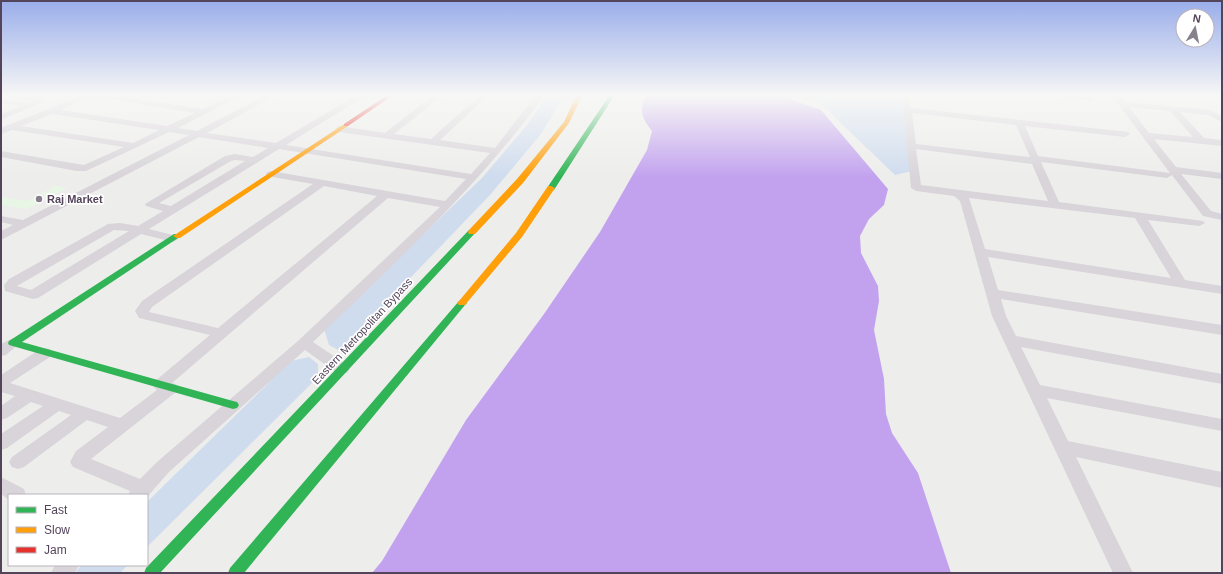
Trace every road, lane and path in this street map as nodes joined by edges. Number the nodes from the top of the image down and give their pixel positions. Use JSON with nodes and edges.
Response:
{"nodes":[{"id":1,"x":1019,"y":122,"type":"edge"},
{"id":2,"x":22,"y":123,"type":"edge"},
{"id":3,"x":128,"y":123,"type":"edge"},
{"id":4,"x":182,"y":123,"type":"edge"},
{"id":5,"x":221,"y":123,"type":"edge"},
{"id":6,"x":317,"y":123,"type":"edge"},
{"id":7,"x":349,"y":123,"type":"edge"},
{"id":8,"x":403,"y":123,"type":"edge"},
{"id":9,"x":454,"y":123,"type":"edge"},
{"id":10,"x":519,"y":123,"type":"edge"},
{"id":11,"x":566,"y":123,"type":"edge"},
{"id":12,"x":594,"y":123,"type":"edge"},
{"id":13,"x":909,"y":123,"type":"edge"},
{"id":14,"x":1026,"y":123,"type":"edge"},
{"id":15,"x":1137,"y":123,"type":"edge"},
{"id":16,"x":1184,"y":123,"type":"edge"},
{"id":17,"x":11,"y":127,"type":"junction"},
{"id":18,"x":168,"y":129,"type":"junction"},
{"id":19,"x":339,"y":129,"type":"junction"},
{"id":20,"x":1,"y":131,"type":"edge"},
{"id":21,"x":1125,"y":134,"type":"dead end"},
{"id":22,"x":198,"y":135,"type":"junction"},
{"id":23,"x":1146,"y":135,"type":"junction"},
{"id":24,"x":386,"y":136,"type":"junction"},
{"id":25,"x":1201,"y":141,"type":"junction"},
{"id":26,"x":433,"y":142,"type":"junction"},
{"id":27,"x":1222,"y":143,"type":"edge"},
{"id":28,"x":134,"y":146,"type":"junction"},
{"id":29,"x":912,"y":146,"type":"junction"},
{"id":30,"x":277,"y":147,"type":"junction"},
{"id":31,"x":497,"y":150,"type":"junction"},
{"id":32,"x":305,"y":151,"type":"junction"},
{"id":33,"x":1,"y":154,"type":"edge"},
{"id":34,"x":1034,"y":159,"type":"junction"},
{"id":35,"x":256,"y":160,"type":"junction"},
{"id":36,"x":1170,"y":173,"type":"junction"},
{"id":37,"x":271,"y":174,"type":"junction"},
{"id":38,"x":1222,"y":176,"type":"edge"},
{"id":39,"x":473,"y":178,"type":"junction"},
{"id":40,"x":322,"y":183,"type":"junction"},
{"id":41,"x":386,"y":194,"type":"junction"},
{"id":42,"x":958,"y":194,"type":"junction"},
{"id":43,"x":448,"y":204,"type":"junction"},
{"id":44,"x":1056,"y":205,"type":"junction"},
{"id":45,"x":173,"y":210,"type":"junction"},
{"id":46,"x":1139,"y":216,"type":"junction"},
{"id":47,"x":1222,"y":217,"type":"edge"},
{"id":48,"x":1,"y":219,"type":"edge"},
{"id":49,"x":1199,"y":222,"type":"dead end"},
{"id":50,"x":24,"y":224,"type":"junction"},
{"id":51,"x":138,"y":231,"type":"junction"},
{"id":52,"x":1,"y":236,"type":"edge"},
{"id":53,"x":174,"y":238,"type":"junction"},
{"id":54,"x":979,"y":252,"type":"junction"},
{"id":55,"x":1180,"y":283,"type":"junction"},
{"id":56,"x":1222,"y":290,"type":"edge"},
{"id":57,"x":991,"y":293,"type":"junction"},
{"id":58,"x":1218,"y":330,"type":"edge"},
{"id":59,"x":221,"y":333,"type":"junction"},
{"id":60,"x":1011,"y":340,"type":"junction"},
{"id":61,"x":1222,"y":342,"type":"edge"},
{"id":62,"x":304,"y":343,"type":"junction"},
{"id":63,"x":5,"y":344,"type":"edge"},
{"id":64,"x":45,"y":353,"type":"junction"},
{"id":65,"x":342,"y":369,"type":"junction"},
{"id":66,"x":1222,"y":379,"type":"edge"},
{"id":67,"x":1,"y":382,"type":"edge"},
{"id":68,"x":1,"y":386,"type":"edge"},
{"id":69,"x":165,"y":386,"type":"junction"},
{"id":70,"x":1035,"y":390,"type":"junction"},
{"id":71,"x":29,"y":395,"type":"junction"},
{"id":72,"x":57,"y":404,"type":"junction"},
{"id":73,"x":232,"y":405,"type":"junction"},
{"id":74,"x":85,"y":413,"type":"junction"},
{"id":75,"x":1,"y":414,"type":"edge"},
{"id":76,"x":122,"y":425,"type":"junction"},
{"id":77,"x":1222,"y":425,"type":"edge"},
{"id":78,"x":1,"y":443,"type":"edge"},
{"id":79,"x":1062,"y":447,"type":"junction"},
{"id":80,"x":18,"y":462,"type":"dead end"},
{"id":81,"x":1222,"y":480,"type":"edge"},
{"id":82,"x":1,"y":485,"type":"edge"},
{"id":83,"x":140,"y":492,"type":"edge"},
{"id":84,"x":15,"y":494,"type":"edge"},
{"id":85,"x":68,"y":566,"type":"edge"},
{"id":86,"x":60,"y":573,"type":"edge"},
{"id":87,"x":151,"y":573,"type":"edge"},
{"id":88,"x":235,"y":573,"type":"edge"},
{"id":89,"x":1123,"y":573,"type":"edge"}],
"edges":[{"from":1,"to":34,"type":"street"},
{"from":2,"to":17,"type":"street"},
{"from":3,"to":18,"type":"street"},
{"from":4,"to":18,"type":"street"},
{"from":5,"to":22,"type":"street"},
{"from":6,"to":30,"type":"street"},
{"from":7,"to":19,"type":"main road"},
{"from":8,"to":24,"type":"street"},
{"from":9,"to":26,"type":"street"},
{"from":10,"to":31,"type":"street"},
{"from":11,"to":65,"type":"main road","name":"Eastern Metropolitan Bypass"},
{"from":12,"to":88,"type":"main road"},
{"from":13,"to":29,"type":"street"},
{"from":14,"to":21,"type":"street"},
{"from":15,"to":23,"type":"street"},
{"from":16,"to":25,"type":"street"},
{"from":17,"to":20,"type":"street"},
{"from":17,"to":28,"type":"street"},
{"from":18,"to":22,"type":"street"},
{"from":18,"to":28,"type":"street"},
{"from":19,"to":24,"type":"street"},
{"from":19,"to":32,"type":"main road"},
{"from":22,"to":30,"type":"street"},
{"from":22,"to":50,"type":"street"},
{"from":23,"to":25,"type":"street"},
{"from":23,"to":36,"type":"street"},
{"from":24,"to":26,"type":"street"},
{"from":25,"to":27,"type":"street"},
{"from":26,"to":31,"type":"street"},
{"from":28,"to":33,"type":"street"},
{"from":29,"to":34,"type":"street"},
{"from":29,"to":42,"type":"street"},
{"from":30,"to":32,"type":"street"},
{"from":30,"to":35,"type":"street"},
{"from":31,"to":39,"type":"street"},
{"from":32,"to":37,"type":"main road"},
{"from":32,"to":39,"type":"street"},
{"from":34,"to":36,"type":"street"},
{"from":34,"to":44,"type":"street"},
{"from":35,"to":45,"type":"street"},
{"from":35,"to":45,"type":"street"},
{"from":36,"to":38,"type":"street"},
{"from":36,"to":47,"type":"street"},
{"from":37,"to":40,"type":"street"},
{"from":37,"to":53,"type":"main road"},
{"from":39,"to":43,"type":"street"},
{"from":40,"to":41,"type":"street"},
{"from":40,"to":59,"type":"street"},
{"from":41,"to":43,"type":"street"},
{"from":41,"to":59,"type":"street"},
{"from":42,"to":44,"type":"street"},
{"from":42,"to":54,"type":"street"},
{"from":43,"to":62,"type":"street"},
{"from":44,"to":46,"type":"street"},
{"from":45,"to":51,"type":"street"},
{"from":46,"to":49,"type":"street"},
{"from":46,"to":55,"type":"street"},
{"from":48,"to":50,"type":"street"},
{"from":50,"to":52,"type":"street"},
{"from":51,"to":51,"type":"street"},
{"from":51,"to":53,"type":"street"},
{"from":53,"to":63,"type":"main road"},
{"from":54,"to":55,"type":"street"},
{"from":54,"to":57,"type":"street"},
{"from":55,"to":56,"type":"street"},
{"from":57,"to":58,"type":"street"},
{"from":57,"to":60,"type":"street"},
{"from":58,"to":61,"type":"street"},
{"from":59,"to":69,"type":"street"},
{"from":60,"to":66,"type":"street"},
{"from":60,"to":70,"type":"street"},
{"from":62,"to":65,"type":"street"},
{"from":62,"to":73,"type":"street"},
{"from":63,"to":64,"type":"main road"},
{"from":64,"to":67,"type":"street"},
{"from":64,"to":69,"type":"main road"},
{"from":65,"to":87,"type":"main road","name":"Eastern Metropolitan Bypass"},
{"from":68,"to":71,"type":"street"},
{"from":69,"to":73,"type":"main road"},
{"from":69,"to":76,"type":"street"},
{"from":70,"to":77,"type":"street"},
{"from":70,"to":79,"type":"street"},
{"from":71,"to":72,"type":"street"},
{"from":71,"to":75,"type":"street"},
{"from":72,"to":74,"type":"street"},
{"from":72,"to":78,"type":"street"},
{"from":73,"to":83,"type":"street"},
{"from":74,"to":76,"type":"street"},
{"from":74,"to":80,"type":"street"},
{"from":76,"to":83,"type":"street"},
{"from":79,"to":81,"type":"street"},
{"from":79,"to":89,"type":"street"},
{"from":82,"to":84,"type":"street"},
{"from":85,"to":86,"type":"street"}]}
